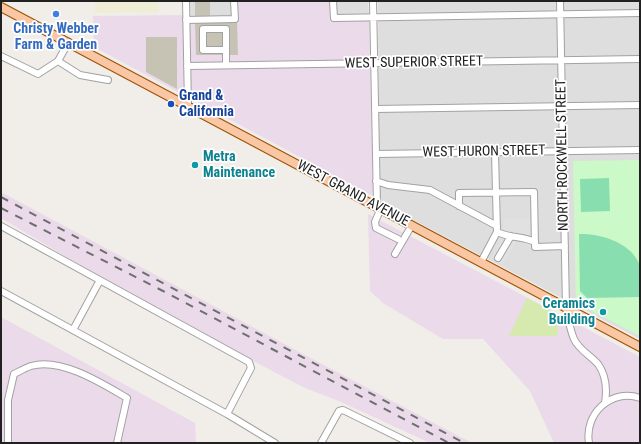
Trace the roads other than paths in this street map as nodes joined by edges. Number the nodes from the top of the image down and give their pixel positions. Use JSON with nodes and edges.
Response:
{"nodes":[{"id":1,"x":186,"y":1,"type":"edge"},
{"id":2,"x":234,"y":1,"type":"edge"},
{"id":3,"x":333,"y":1,"type":"edge"},
{"id":4,"x":373,"y":1,"type":"edge"},
{"id":5,"x":560,"y":1,"type":"edge"},
{"id":6,"x":1,"y":7,"type":"edge"},
{"id":7,"x":640,"y":13,"type":"edge"},
{"id":8,"x":560,"y":14,"type":"junction"},
{"id":9,"x":373,"y":17,"type":"junction"},
{"id":10,"x":186,"y":20,"type":"junction"},
{"id":11,"x":68,"y":43,"type":"junction"},
{"id":12,"x":226,"y":50,"type":"junction"},
{"id":13,"x":1,"y":56,"type":"edge"},
{"id":14,"x":640,"y":59,"type":"edge"},
{"id":15,"x":561,"y":60,"type":"junction"},
{"id":16,"x":58,"y":61,"type":"junction"},
{"id":17,"x":374,"y":63,"type":"junction"},
{"id":18,"x":226,"y":65,"type":"junction"},
{"id":19,"x":187,"y":66,"type":"junction"},
{"id":20,"x":108,"y":80,"type":"dead end"},
{"id":21,"x":640,"y":105,"type":"edge"},
{"id":22,"x":562,"y":106,"type":"junction"},
{"id":23,"x":188,"y":107,"type":"junction"},
{"id":24,"x":375,"y":109,"type":"junction"},
{"id":25,"x":640,"y":150,"type":"edge"},
{"id":26,"x":563,"y":151,"type":"junction"},
{"id":27,"x":495,"y":152,"type":"junction"},
{"id":28,"x":376,"y":154,"type":"junction"},
{"id":29,"x":376,"y":180,"type":"junction"},
{"id":30,"x":496,"y":192,"type":"junction"},
{"id":31,"x":459,"y":206,"type":"junction"},
{"id":32,"x":379,"y":207,"type":"junction"},
{"id":33,"x":412,"y":225,"type":"junction"},
{"id":34,"x":1,"y":226,"type":"edge"},
{"id":35,"x":497,"y":229,"type":"junction"},
{"id":36,"x":511,"y":236,"type":"junction"},
{"id":37,"x":398,"y":239,"type":"dead end"},
{"id":38,"x":535,"y":242,"type":"junction"},
{"id":39,"x":565,"y":246,"type":"junction"},
{"id":40,"x":395,"y":254,"type":"dead end"},
{"id":41,"x":498,"y":258,"type":"dead end"},
{"id":42,"x":481,"y":262,"type":"junction"},
{"id":43,"x":99,"y":282,"type":"junction"},
{"id":44,"x":1,"y":291,"type":"edge"},
{"id":45,"x":566,"y":308,"type":"junction"},
{"id":46,"x":73,"y":330,"type":"junction"},
{"id":47,"x":640,"y":347,"type":"edge"},
{"id":48,"x":640,"y":398,"type":"edge"},
{"id":49,"x":605,"y":403,"type":"junction"},
{"id":50,"x":227,"y":414,"type":"junction"},
{"id":51,"x":8,"y":443,"type":"edge"},
{"id":52,"x":117,"y":443,"type":"edge"},
{"id":53,"x":275,"y":443,"type":"edge"},
{"id":54,"x":321,"y":443,"type":"edge"},
{"id":55,"x":410,"y":443,"type":"edge"},
{"id":56,"x":589,"y":443,"type":"edge"}],
"edges":[{"from":1,"to":10,"type":"street"},
{"from":2,"to":10,"type":"street"},
{"from":3,"to":9,"type":"street"},
{"from":4,"to":9,"type":"street"},
{"from":5,"to":8,"type":"street","name":"NORTH ROCKWELL STREET"},
{"from":6,"to":11,"type":"main road","name":"WEST GRAND AVENUE"},
{"from":7,"to":8,"type":"street"},
{"from":8,"to":9,"type":"street"},
{"from":8,"to":15,"type":"street","name":"NORTH ROCKWELL STREET"},
{"from":9,"to":17,"type":"street"},
{"from":10,"to":19,"type":"street"},
{"from":11,"to":16,"type":"street"},
{"from":11,"to":23,"type":"main road","name":"WEST GRAND AVENUE"},
{"from":12,"to":12,"type":"street"},
{"from":12,"to":18,"type":"street"},
{"from":13,"to":16,"type":"street"},
{"from":14,"to":15,"type":"street","name":"WEST SUPERIOR STREET"},
{"from":15,"to":17,"type":"street","name":"WEST SUPERIOR STREET"},
{"from":15,"to":22,"type":"street","name":"NORTH ROCKWELL STREET"},
{"from":16,"to":20,"type":"street"},
{"from":17,"to":18,"type":"street","name":"WEST SUPERIOR STREET"},
{"from":17,"to":24,"type":"street"},
{"from":18,"to":19,"type":"street","name":"WEST SUPERIOR STREET"},
{"from":19,"to":23,"type":"street"},
{"from":21,"to":22,"type":"street"},
{"from":22,"to":24,"type":"street"},
{"from":22,"to":26,"type":"street","name":"NORTH ROCKWELL STREET"},
{"from":23,"to":32,"type":"main road","name":"WEST GRAND AVENUE"},
{"from":24,"to":28,"type":"street"},
{"from":25,"to":26,"type":"street","name":"WEST HURON STREET"},
{"from":26,"to":27,"type":"street","name":"WEST HURON STREET"},
{"from":26,"to":39,"type":"street","name":"NORTH ROCKWELL STREET"},
{"from":27,"to":28,"type":"street","name":"WEST HURON STREET"},
{"from":27,"to":30,"type":"street"},
{"from":28,"to":29,"type":"street"},
{"from":29,"to":31,"type":"street"},
{"from":29,"to":32,"type":"street"},
{"from":30,"to":31,"type":"street"},
{"from":30,"to":35,"type":"street"},
{"from":30,"to":38,"type":"street"},
{"from":31,"to":35,"type":"street"},
{"from":32,"to":33,"type":"main road","name":"WEST GRAND AVENUE"},
{"from":32,"to":37,"type":"street"},
{"from":33,"to":40,"type":"street"},
{"from":33,"to":42,"type":"main road","name":"WEST GRAND AVENUE"},
{"from":34,"to":43,"type":"street"},
{"from":35,"to":36,"type":"street"},
{"from":35,"to":42,"type":"street"},
{"from":36,"to":38,"type":"street"},
{"from":36,"to":41,"type":"street"},
{"from":38,"to":39,"type":"street"},
{"from":39,"to":45,"type":"street","name":"NORTH ROCKWELL STREET"},
{"from":42,"to":45,"type":"main road","name":"WEST GRAND AVENUE"},
{"from":43,"to":46,"type":"street"},
{"from":43,"to":50,"type":"street"},
{"from":44,"to":46,"type":"street"},
{"from":45,"to":47,"type":"main road","name":"WEST GRAND AVENUE"},
{"from":45,"to":49,"type":"street","name":"NORTH ROCKWELL STREET"},
{"from":46,"to":50,"type":"street"},
{"from":48,"to":49,"type":"street"},
{"from":49,"to":56,"type":"street"},
{"from":50,"to":53,"type":"street"},
{"from":51,"to":52,"type":"street"},
{"from":54,"to":55,"type":"street"}]}
